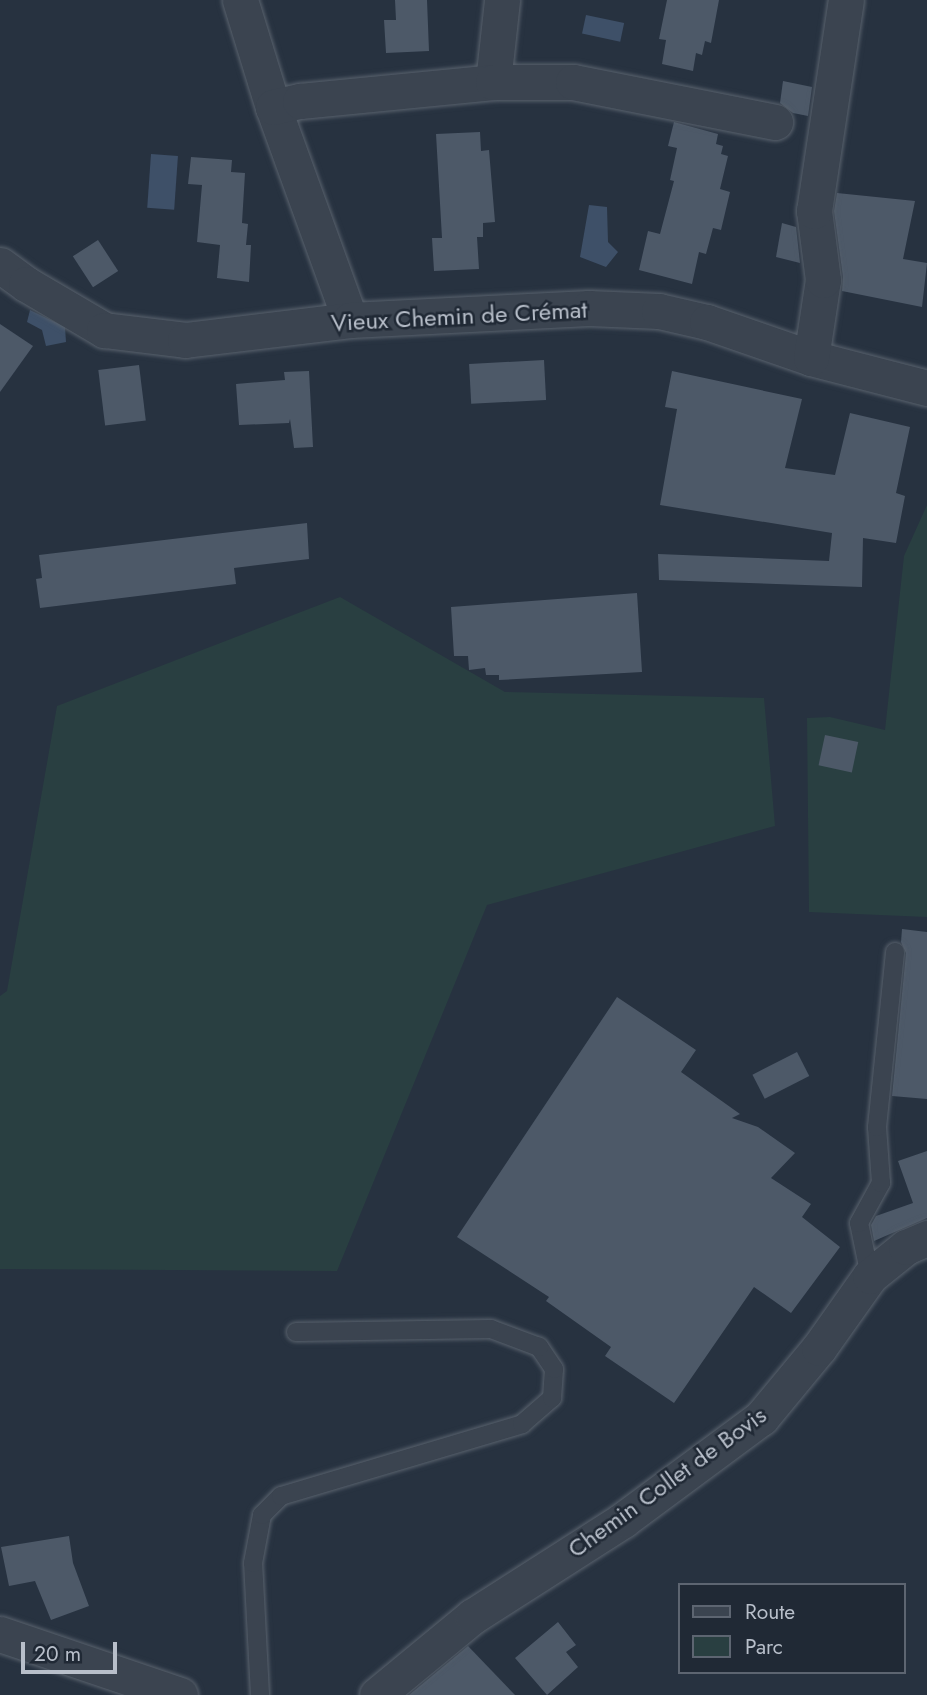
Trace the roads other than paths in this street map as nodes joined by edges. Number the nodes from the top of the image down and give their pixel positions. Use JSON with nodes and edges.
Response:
{"nodes":[{"id":1,"x":240,"y":0,"type":"edge"},
{"id":2,"x":502,"y":0,"type":"edge"},
{"id":3,"x":846,"y":0,"type":"edge"},
{"id":4,"x":493,"y":82,"type":"junction"},
{"id":5,"x":273,"y":107,"type":"junction"},
{"id":6,"x":775,"y":122,"type":"dead end"},
{"id":7,"x":0,"y":265,"type":"edge"},
{"id":8,"x":350,"y":320,"type":"junction"},
{"id":9,"x":811,"y":358,"type":"junction"},
{"id":10,"x":927,"y":388,"type":"edge"},
{"id":11,"x":895,"y":952,"type":"dead end"},
{"id":12,"x":927,"y":1238,"type":"edge"},
{"id":13,"x":870,"y":1276,"type":"junction"},
{"id":14,"x":296,"y":1332,"type":"dead end"},
{"id":15,"x":0,"y":1634,"type":"edge"},
{"id":16,"x":180,"y":1695,"type":"edge"},
{"id":17,"x":260,"y":1695,"type":"edge"},
{"id":18,"x":377,"y":1695,"type":"edge"}],
"edges":[{"from":1,"to":5,"type":"street"},
{"from":2,"to":4,"type":"street"},
{"from":3,"to":9,"type":"street"},
{"from":4,"to":5,"type":"street"},
{"from":4,"to":6,"type":"street"},
{"from":5,"to":8,"type":"street"},
{"from":7,"to":8,"type":"street","name":"Vieux Chemin de Crémat"},
{"from":8,"to":9,"type":"street","name":"Vieux Chemin de Crémat"},
{"from":9,"to":10,"type":"street","name":"Vieux Chemin de Crémat"},
{"from":11,"to":13,"type":"lane"},
{"from":12,"to":13,"type":"street","name":"Chemin Collet de Bovis"},
{"from":13,"to":18,"type":"street","name":"Chemin Collet de Bovis"},
{"from":14,"to":17,"type":"lane"},
{"from":15,"to":16,"type":"street"}]}
